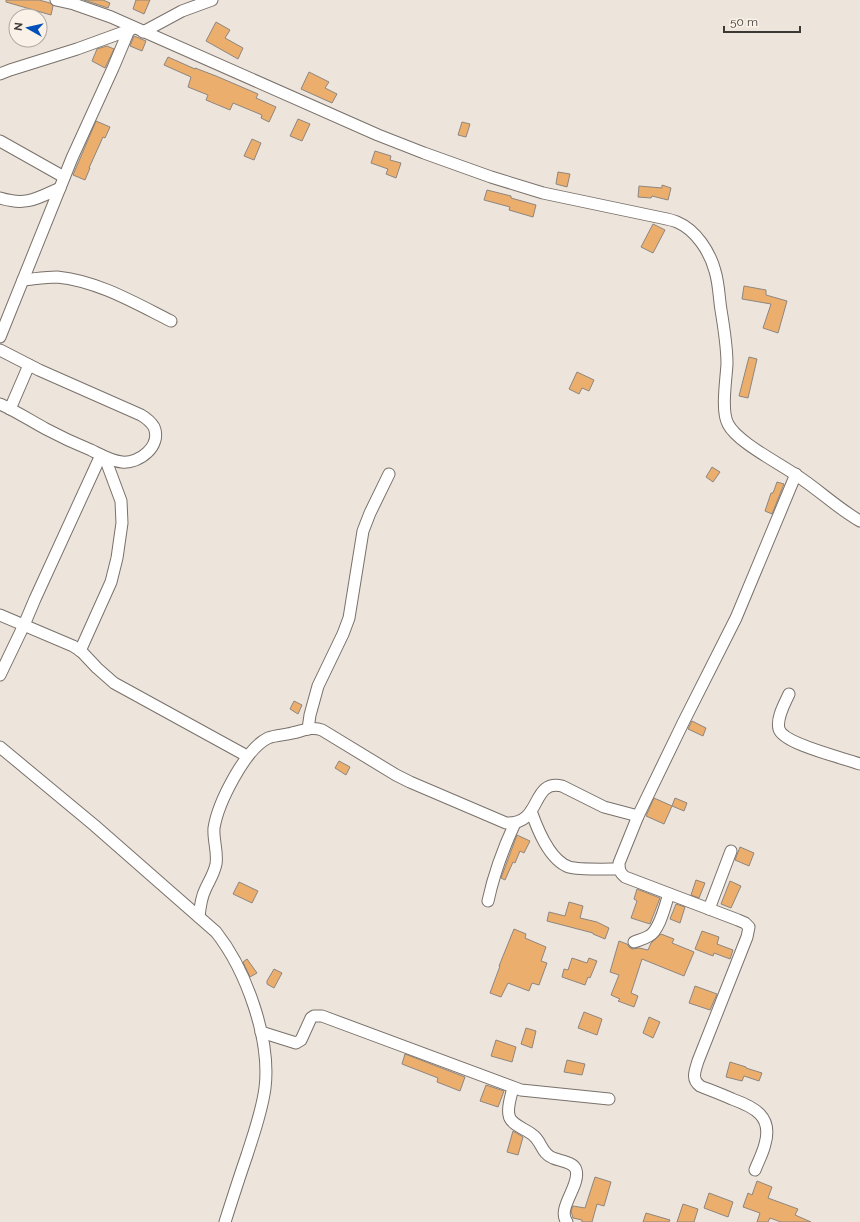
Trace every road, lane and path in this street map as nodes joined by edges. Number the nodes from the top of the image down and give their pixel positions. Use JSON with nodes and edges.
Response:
{"nodes":[{"id":1,"x":56,"y":0,"type":"edge"},
{"id":2,"x":212,"y":0,"type":"edge"},
{"id":3,"x":135,"y":30,"type":"junction"},
{"id":4,"x":0,"y":74,"type":"edge"},
{"id":5,"x":0,"y":141,"type":"edge"},
{"id":6,"x":62,"y":182,"type":"junction"},
{"id":7,"x":0,"y":198,"type":"edge"},
{"id":8,"x":23,"y":280,"type":"junction"},
{"id":9,"x":171,"y":321,"type":"dead end"},
{"id":10,"x":0,"y":336,"type":"edge"},
{"id":11,"x":0,"y":350,"type":"edge"},
{"id":12,"x":29,"y":365,"type":"junction"},
{"id":13,"x":0,"y":404,"type":"edge"},
{"id":14,"x":10,"y":409,"type":"junction"},
{"id":15,"x":103,"y":456,"type":"junction"},
{"id":16,"x":389,"y":474,"type":"dead end"},
{"id":17,"x":796,"y":474,"type":"junction"},
{"id":18,"x":860,"y":521,"type":"edge"},
{"id":19,"x":0,"y":615,"type":"edge"},
{"id":20,"x":24,"y":625,"type":"junction"},
{"id":21,"x":80,"y":651,"type":"junction"},
{"id":22,"x":0,"y":676,"type":"edge"},
{"id":23,"x":789,"y":694,"type":"dead end"},
{"id":24,"x":308,"y":729,"type":"junction"},
{"id":25,"x":0,"y":746,"type":"edge"},
{"id":26,"x":247,"y":756,"type":"junction"},
{"id":27,"x":860,"y":764,"type":"edge"},
{"id":28,"x":531,"y":811,"type":"junction"},
{"id":29,"x":638,"y":816,"type":"junction"},
{"id":30,"x":515,"y":823,"type":"junction"},
{"id":31,"x":731,"y":851,"type":"dead end"},
{"id":32,"x":619,"y":869,"type":"junction"},
{"id":33,"x":669,"y":894,"type":"junction"},
{"id":34,"x":488,"y":901,"type":"dead end"},
{"id":35,"x":709,"y":909,"type":"junction"},
{"id":36,"x":199,"y":917,"type":"junction"},
{"id":37,"x":634,"y":942,"type":"dead end"},
{"id":38,"x":262,"y":1032,"type":"junction"},
{"id":39,"x":513,"y":1088,"type":"junction"},
{"id":40,"x":609,"y":1099,"type":"dead end"},
{"id":41,"x":755,"y":1170,"type":"dead end"},
{"id":42,"x":225,"y":1222,"type":"edge"},
{"id":43,"x":567,"y":1222,"type":"edge"}],
"edges":[{"from":1,"to":3,"type":"street"},
{"from":2,"to":3,"type":"street"},
{"from":3,"to":4,"type":"street"},
{"from":3,"to":6,"type":"street"},
{"from":3,"to":17,"type":"street"},
{"from":5,"to":6,"type":"street"},
{"from":6,"to":7,"type":"street"},
{"from":6,"to":8,"type":"street"},
{"from":8,"to":9,"type":"street"},
{"from":8,"to":10,"type":"street"},
{"from":11,"to":12,"type":"street"},
{"from":12,"to":14,"type":"street"},
{"from":12,"to":15,"type":"street"},
{"from":13,"to":14,"type":"street"},
{"from":14,"to":15,"type":"street"},
{"from":15,"to":20,"type":"street"},
{"from":15,"to":21,"type":"street"},
{"from":16,"to":24,"type":"street"},
{"from":17,"to":18,"type":"street"},
{"from":17,"to":29,"type":"street"},
{"from":19,"to":20,"type":"street"},
{"from":20,"to":21,"type":"street"},
{"from":20,"to":22,"type":"street"},
{"from":21,"to":26,"type":"street"},
{"from":23,"to":27,"type":"street"},
{"from":24,"to":26,"type":"street"},
{"from":24,"to":30,"type":"street"},
{"from":25,"to":36,"type":"street"},
{"from":26,"to":36,"type":"street"},
{"from":28,"to":29,"type":"street"},
{"from":28,"to":30,"type":"street"},
{"from":28,"to":32,"type":"street"},
{"from":29,"to":32,"type":"street"},
{"from":30,"to":34,"type":"street"},
{"from":31,"to":35,"type":"street"},
{"from":32,"to":33,"type":"street"},
{"from":33,"to":35,"type":"street"},
{"from":33,"to":37,"type":"street"},
{"from":35,"to":41,"type":"street"},
{"from":36,"to":38,"type":"street"},
{"from":38,"to":39,"type":"street"},
{"from":38,"to":42,"type":"street"},
{"from":39,"to":40,"type":"street"},
{"from":39,"to":43,"type":"street"}]}
